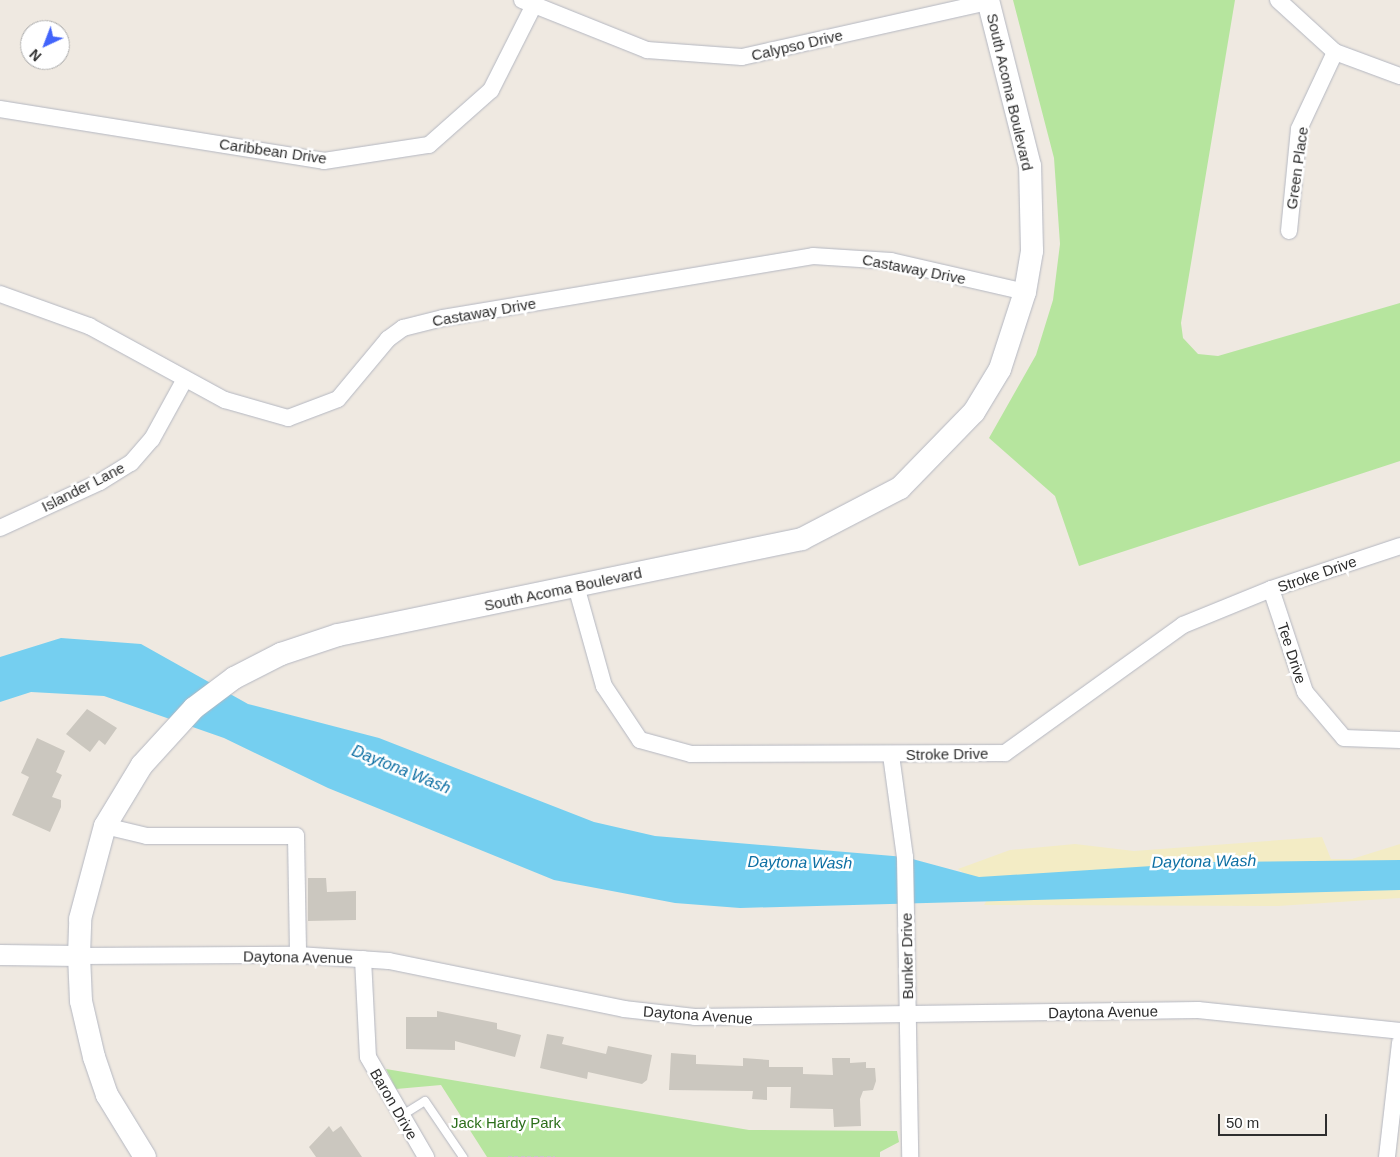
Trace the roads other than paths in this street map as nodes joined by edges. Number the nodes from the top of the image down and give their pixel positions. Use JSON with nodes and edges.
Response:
{"nodes":[{"id":1,"x":1278,"y":0,"type":"edge"},
{"id":2,"x":989,"y":1,"type":"edge"},
{"id":3,"x":528,"y":2,"type":"edge"},
{"id":4,"x":1335,"y":52,"type":"junction"},
{"id":5,"x":1400,"y":76,"type":"edge"},
{"id":6,"x":0,"y":109,"type":"edge"},
{"id":7,"x":1289,"y":231,"type":"dead end"},
{"id":8,"x":1025,"y":292,"type":"junction"},
{"id":9,"x":0,"y":294,"type":"edge"},
{"id":10,"x":185,"y":380,"type":"junction"},
{"id":11,"x":0,"y":528,"type":"edge"},
{"id":12,"x":1400,"y":546,"type":"edge"},
{"id":13,"x":576,"y":586,"type":"junction"},
{"id":14,"x":1271,"y":589,"type":"junction"},
{"id":15,"x":1400,"y":740,"type":"edge"},
{"id":16,"x":891,"y":756,"type":"junction"},
{"id":17,"x":106,"y":826,"type":"junction"},
{"id":18,"x":0,"y":955,"type":"edge"},
{"id":19,"x":78,"y":956,"type":"junction"},
{"id":20,"x":298,"y":956,"type":"junction"},
{"id":21,"x":363,"y":959,"type":"junction"},
{"id":22,"x":908,"y":1014,"type":"junction"},
{"id":23,"x":1400,"y":1031,"type":"edge"},
{"id":24,"x":1400,"y":1043,"type":"edge"},
{"id":25,"x":399,"y":1117,"type":"junction"},
{"id":26,"x":144,"y":1157,"type":"edge"},
{"id":27,"x":426,"y":1157,"type":"edge"},
{"id":28,"x":464,"y":1157,"type":"edge"},
{"id":29,"x":910,"y":1157,"type":"edge"},
{"id":30,"x":1386,"y":1157,"type":"edge"}],
"edges":[{"from":1,"to":4,"type":"street"},
{"from":2,"to":3,"type":"street","name":"Calypso Drive"},
{"from":2,"to":8,"type":"main road","name":"South Acoma Boulevard"},
{"from":3,"to":6,"type":"street","name":"Caribbean Drive"},
{"from":4,"to":5,"type":"street"},
{"from":4,"to":7,"type":"street","name":"Green Place"},
{"from":8,"to":10,"type":"street","name":"Castaway Drive"},
{"from":8,"to":13,"type":"main road","name":"South Acoma Boulevard"},
{"from":9,"to":10,"type":"street","name":"Castaway Drive"},
{"from":10,"to":11,"type":"street","name":"Islander Lane"},
{"from":12,"to":14,"type":"street","name":"Stroke Drive"},
{"from":13,"to":16,"type":"street","name":"Stroke Drive"},
{"from":13,"to":17,"type":"main road","name":"South Acoma Boulevard"},
{"from":14,"to":15,"type":"street","name":"Tee Drive"},
{"from":14,"to":16,"type":"street","name":"Stroke Drive"},
{"from":16,"to":22,"type":"street","name":"Bunker Drive"},
{"from":17,"to":19,"type":"main road","name":"South Acoma Boulevard"},
{"from":17,"to":20,"type":"street"},
{"from":18,"to":19,"type":"street","name":"Daytona Avenue"},
{"from":19,"to":20,"type":"street","name":"Daytona Avenue"},
{"from":19,"to":26,"type":"main road","name":"South Acoma Boulevard"},
{"from":20,"to":21,"type":"street","name":"Daytona Avenue"},
{"from":21,"to":22,"type":"street","name":"Daytona Avenue"},
{"from":21,"to":25,"type":"street","name":"Baron Drive"},
{"from":22,"to":23,"type":"street","name":"Daytona Avenue"},
{"from":22,"to":29,"type":"street","name":"Bunker Drive"},
{"from":24,"to":30,"type":"street"},
{"from":25,"to":27,"type":"street","name":"Baron Drive"},
{"from":25,"to":28,"type":"lane"}]}
